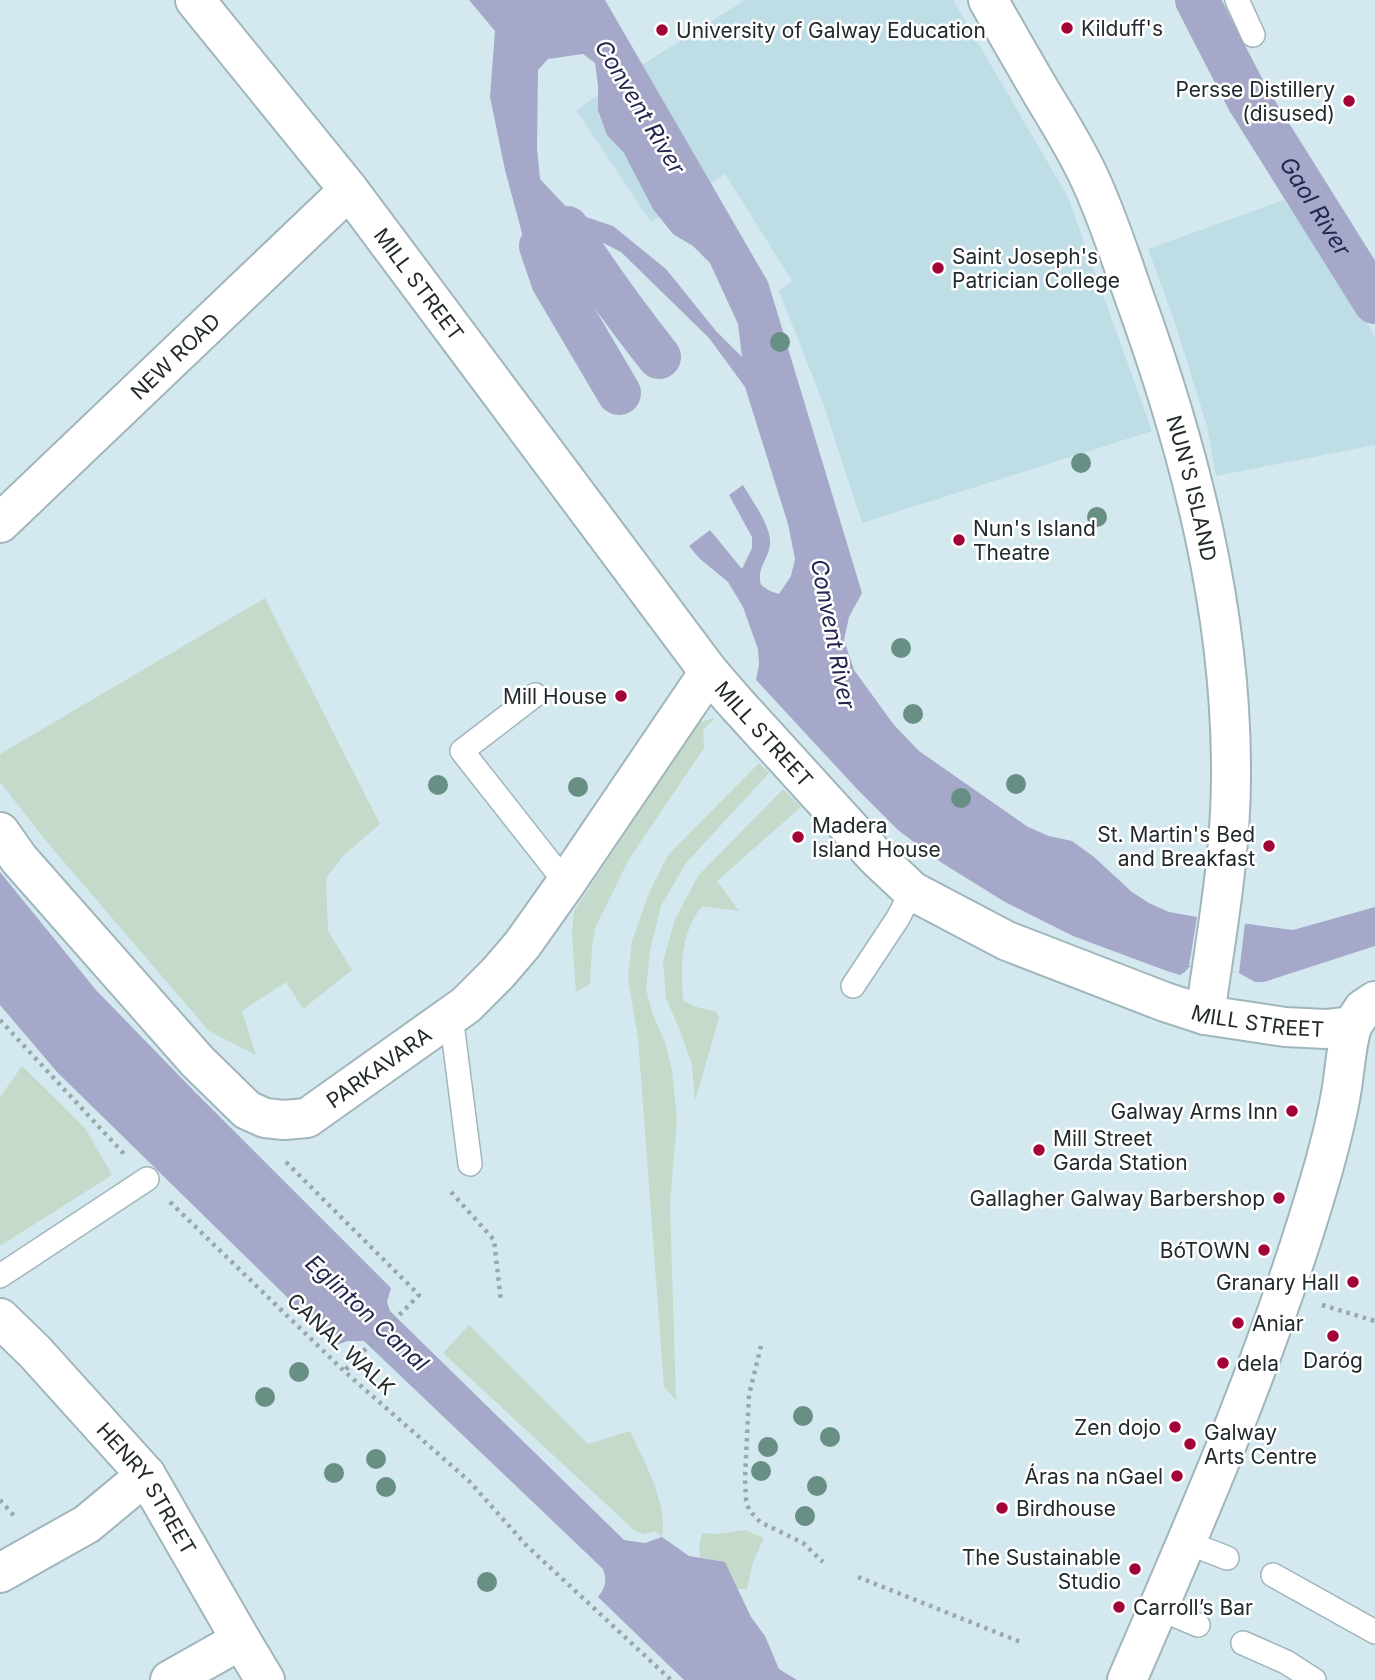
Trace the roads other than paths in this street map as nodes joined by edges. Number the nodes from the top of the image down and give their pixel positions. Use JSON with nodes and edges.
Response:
{"nodes":[{"id":1,"x":195,"y":0,"type":"edge"},
{"id":2,"x":988,"y":0,"type":"edge"},
{"id":3,"x":1237,"y":0,"type":"edge"},
{"id":4,"x":1253,"y":35,"type":"dead end"},
{"id":5,"x":349,"y":190,"type":"junction"},
{"id":6,"x":0,"y":523,"type":"edge"},
{"id":7,"x":709,"y":672,"type":"junction"},
{"id":8,"x":536,"y":695,"type":"dead end"},
{"id":9,"x":0,"y":832,"type":"edge"},
{"id":10,"x":566,"y":883,"type":"junction"},
{"id":11,"x":912,"y":891,"type":"junction"},
{"id":12,"x":853,"y":986,"type":"dead end"},
{"id":13,"x":1364,"y":1013,"type":"edge"},
{"id":14,"x":1205,"y":1015,"type":"junction"},
{"id":15,"x":451,"y":1016,"type":"junction"},
{"id":16,"x":470,"y":1164,"type":"dead end"},
{"id":17,"x":147,"y":1179,"type":"road end"},
{"id":18,"x":0,"y":1276,"type":"edge"},
{"id":19,"x":0,"y":1318,"type":"edge"},
{"id":20,"x":146,"y":1475,"type":"junction"},
{"id":21,"x":1186,"y":1542,"type":"junction"},
{"id":22,"x":1227,"y":1558,"type":"dead end"},
{"id":23,"x":0,"y":1573,"type":"edge"},
{"id":24,"x":1272,"y":1575,"type":"dead end"},
{"id":25,"x":1158,"y":1608,"type":"junction"},
{"id":26,"x":1198,"y":1625,"type":"dead end"},
{"id":27,"x":1375,"y":1632,"type":"edge"},
{"id":28,"x":241,"y":1640,"type":"junction"},
{"id":29,"x":1243,"y":1643,"type":"dead end"},
{"id":30,"x":170,"y":1680,"type":"edge"},
{"id":31,"x":265,"y":1680,"type":"edge"},
{"id":32,"x":1127,"y":1680,"type":"edge"},
{"id":33,"x":1314,"y":1680,"type":"edge"}],
"edges":[{"from":1,"to":5,"type":"street","name":"MILL STREET"},
{"from":2,"to":14,"type":"street","name":"NUN'S ISLAND"},
{"from":3,"to":4,"type":"lane"},
{"from":5,"to":6,"type":"street","name":"NEW ROAD"},
{"from":5,"to":7,"type":"street","name":"MILL STREET"},
{"from":7,"to":10,"type":"street","name":"PARKAVARA"},
{"from":7,"to":11,"type":"street","name":"MILL STREET"},
{"from":8,"to":10,"type":"lane"},
{"from":9,"to":15,"type":"street","name":"PARKAVARA"},
{"from":10,"to":15,"type":"street","name":"PARKAVARA"},
{"from":11,"to":12,"type":"lane"},
{"from":11,"to":14,"type":"street","name":"MILL STREET"},
{"from":13,"to":14,"type":"street","name":"MILL STREET"},
{"from":13,"to":21,"type":"street"},
{"from":15,"to":16,"type":"lane"},
{"from":17,"to":18,"type":"lane"},
{"from":19,"to":20,"type":"street","name":"HENRY STREET"},
{"from":20,"to":23,"type":"street"},
{"from":20,"to":28,"type":"street","name":"HENRY STREET"},
{"from":21,"to":22,"type":"lane"},
{"from":21,"to":25,"type":"street"},
{"from":24,"to":27,"type":"lane"},
{"from":25,"to":26,"type":"lane"},
{"from":25,"to":32,"type":"street"},
{"from":28,"to":30,"type":"street"},
{"from":28,"to":31,"type":"street","name":"HENRY STREET"},
{"from":29,"to":33,"type":"lane"}]}
